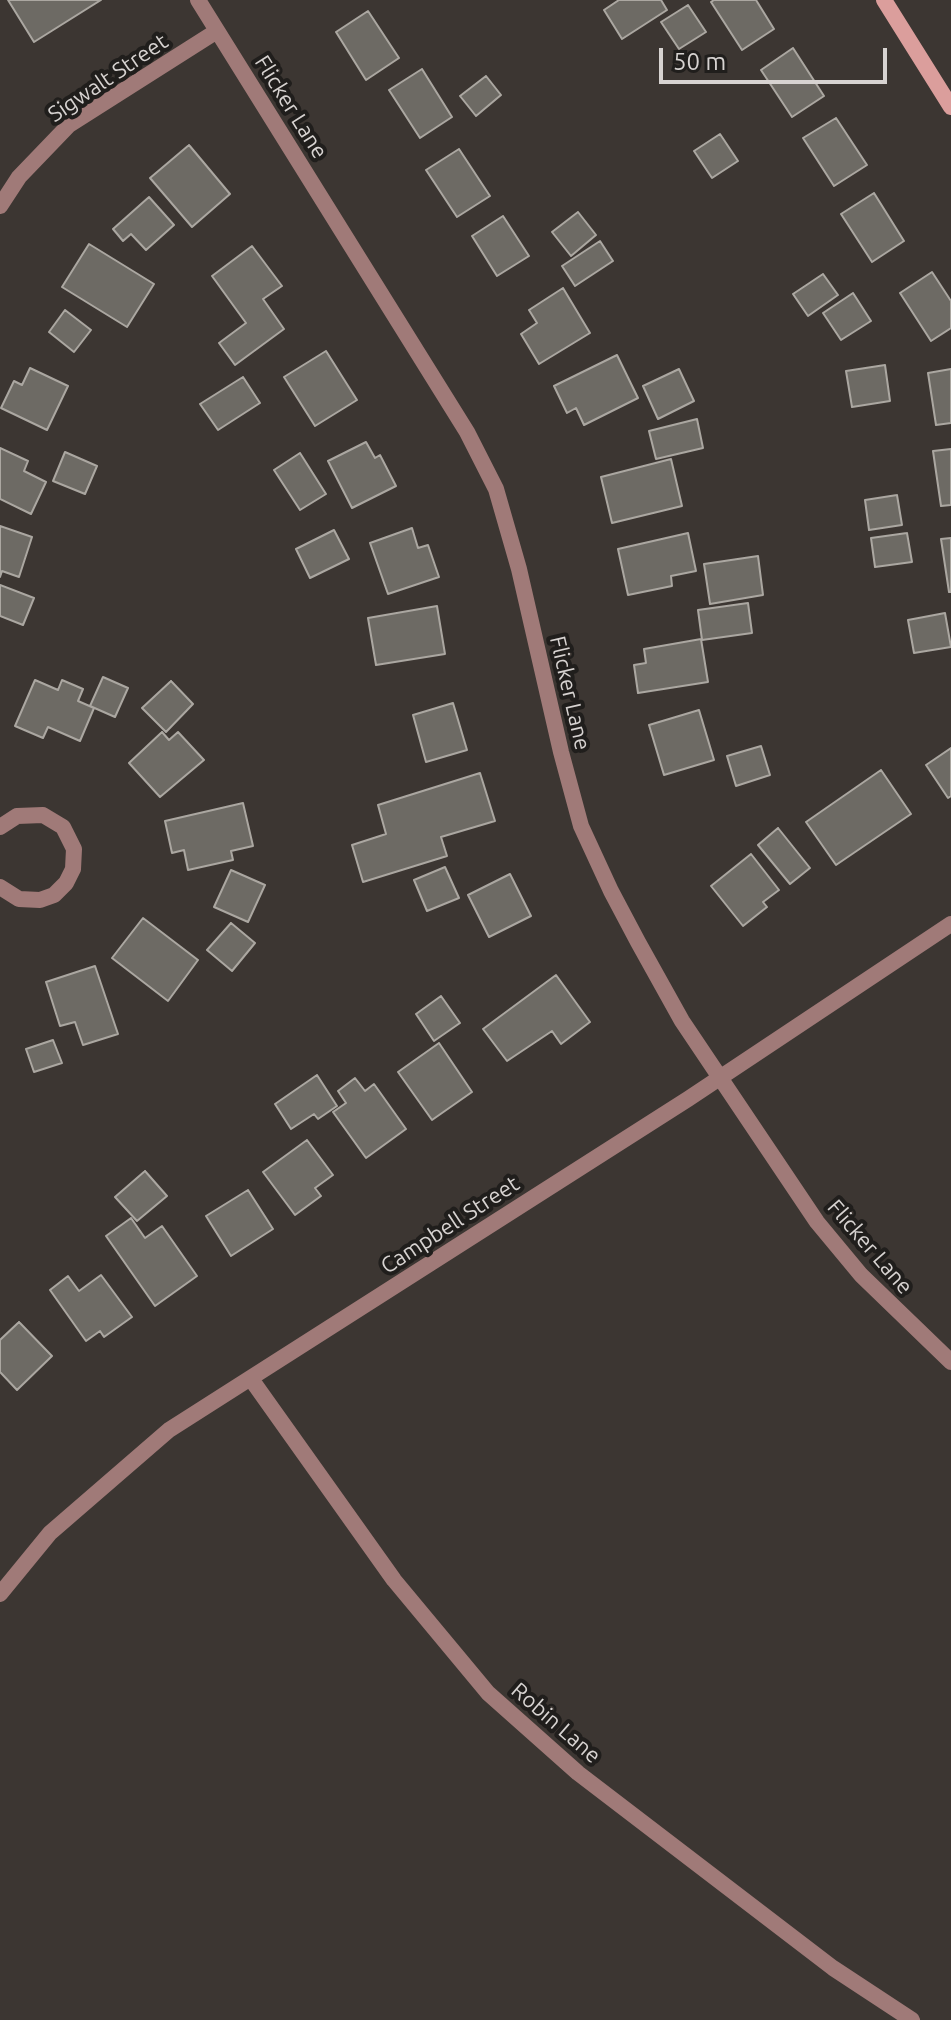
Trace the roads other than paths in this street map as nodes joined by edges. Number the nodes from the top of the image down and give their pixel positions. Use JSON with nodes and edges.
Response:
{"nodes":[{"id":1,"x":198,"y":0,"type":"edge"},
{"id":2,"x":884,"y":0,"type":"edge"},
{"id":3,"x":217,"y":31,"type":"junction"},
{"id":4,"x":951,"y":107,"type":"edge"},
{"id":5,"x":0,"y":206,"type":"edge"},
{"id":6,"x":0,"y":827,"type":"edge"},
{"id":7,"x":0,"y":887,"type":"edge"},
{"id":8,"x":951,"y":924,"type":"edge"},
{"id":9,"x":720,"y":1079,"type":"junction"},
{"id":10,"x":951,"y":1362,"type":"edge"},
{"id":11,"x":251,"y":1379,"type":"junction"},
{"id":12,"x":0,"y":1594,"type":"edge"},
{"id":13,"x":912,"y":2020,"type":"edge"}],
"edges":[{"from":1,"to":3,"type":"street","name":"Flicker Lane"},
{"from":2,"to":4,"type":"street"},
{"from":3,"to":5,"type":"street","name":"Sigwalt Street"},
{"from":3,"to":9,"type":"street","name":"Flicker Lane"},
{"from":6,"to":7,"type":"street"},
{"from":8,"to":9,"type":"street","name":"Campbell Street"},
{"from":9,"to":10,"type":"street","name":"Flicker Lane"},
{"from":9,"to":11,"type":"street","name":"Campbell Street"},
{"from":11,"to":12,"type":"street","name":"Campbell Street"},
{"from":11,"to":13,"type":"street","name":"Robin Lane"}]}
